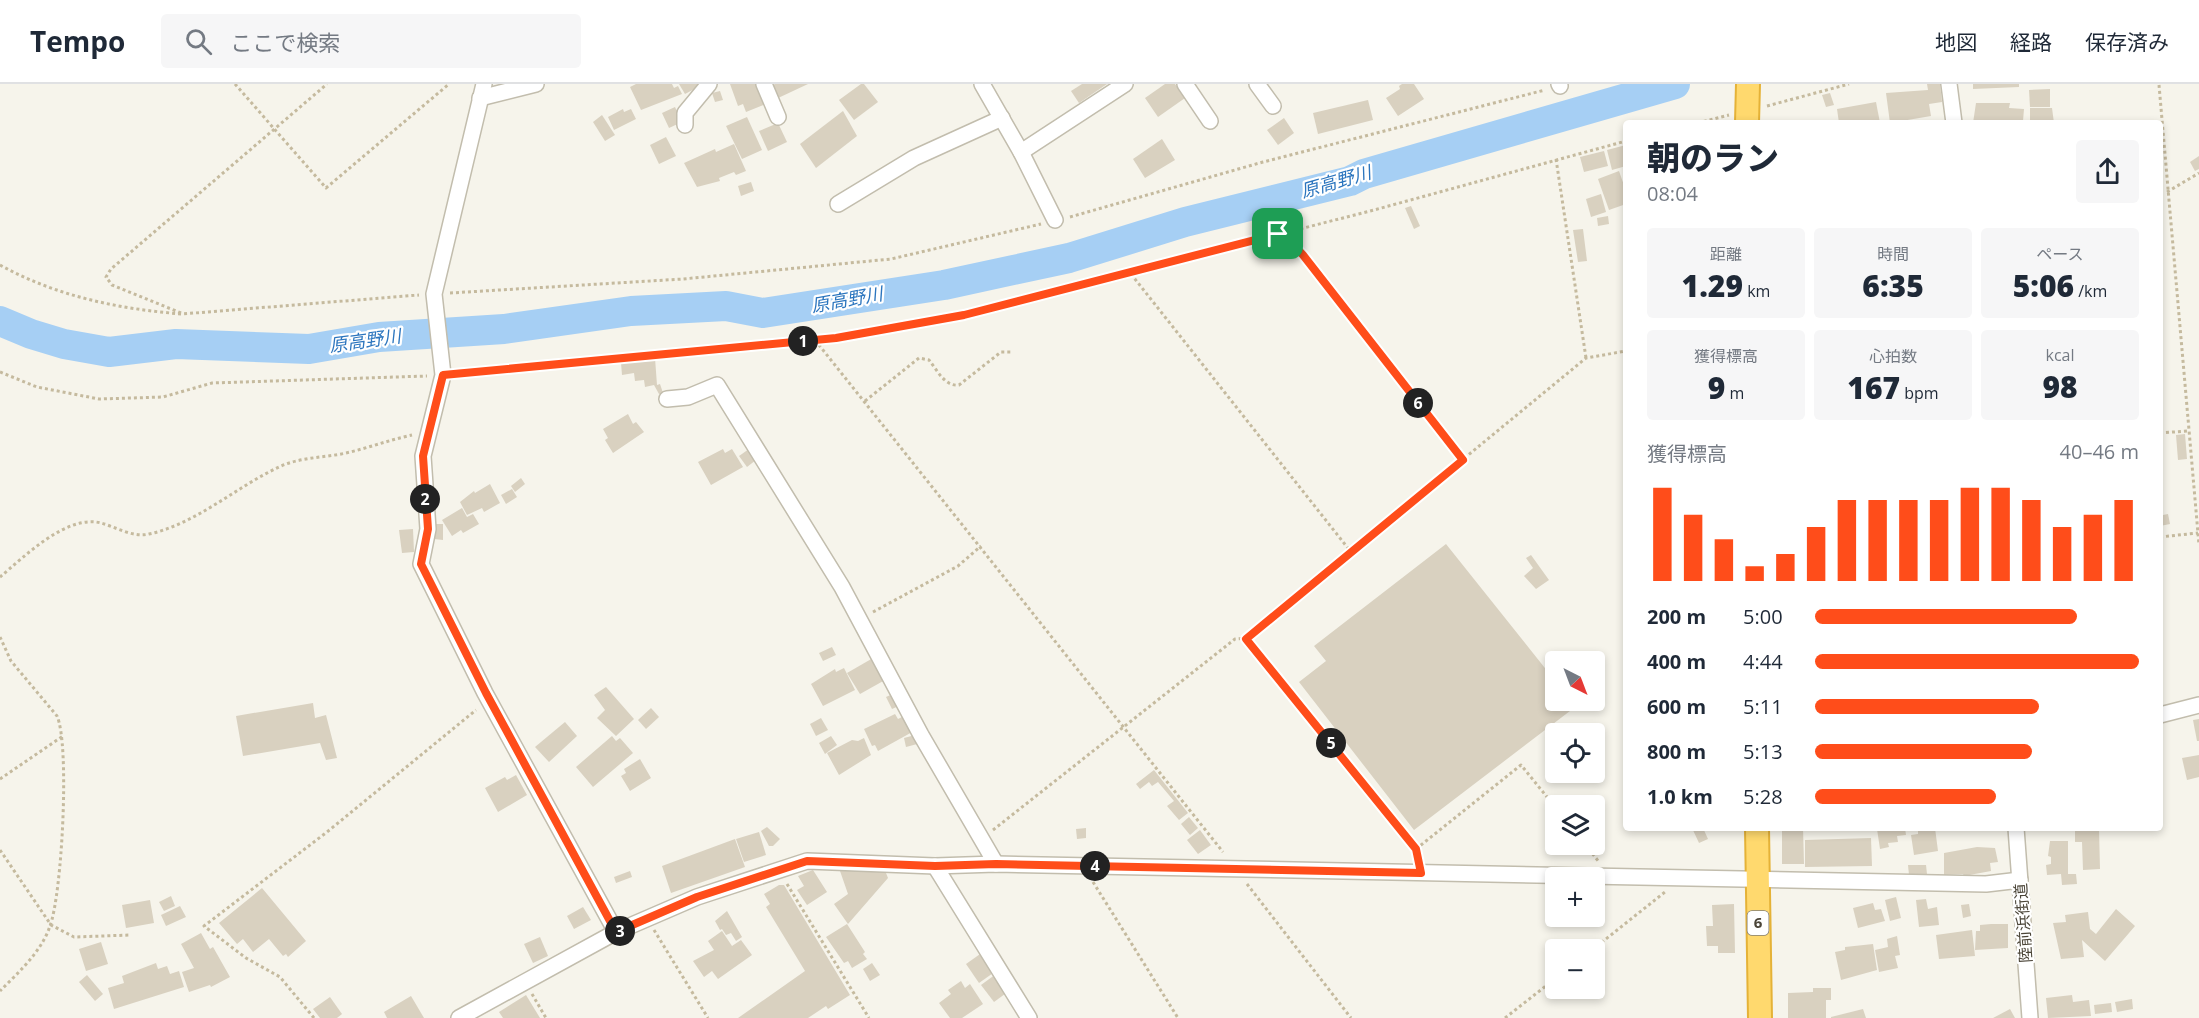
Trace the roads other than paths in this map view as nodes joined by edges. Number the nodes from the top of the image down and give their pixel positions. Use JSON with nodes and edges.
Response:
{"nodes":[{"id":1,"x":536,"y":84,"type":"edge"},
{"id":2,"x":709,"y":84,"type":"edge"},
{"id":3,"x":764,"y":84,"type":"edge"},
{"id":4,"x":982,"y":84,"type":"edge"},
{"id":5,"x":1125,"y":84,"type":"edge"},
{"id":6,"x":1185,"y":84,"type":"edge"},
{"id":7,"x":1257,"y":84,"type":"edge"},
{"id":8,"x":1949,"y":84,"type":"edge"},
{"id":9,"x":482,"y":91,"type":"edge"},
{"id":10,"x":1273,"y":106,"type":"dead end"},
{"id":11,"x":778,"y":117,"type":"dead end"},
{"id":12,"x":1002,"y":118,"type":"junction"},
{"id":13,"x":1954,"y":120,"type":"edge"},
{"id":14,"x":1210,"y":121,"type":"dead end"},
{"id":15,"x":686,"y":125,"type":"dead end"},
{"id":16,"x":1021,"y":152,"type":"junction"},
{"id":17,"x":838,"y":204,"type":"dead end"},
{"id":18,"x":1054,"y":220,"type":"road end"},
{"id":19,"x":667,"y":399,"type":"dead end"},
{"id":20,"x":2199,"y":705,"type":"edge"},
{"id":21,"x":2163,"y":714,"type":"edge"},
{"id":22,"x":1757,"y":831,"type":"edge"},
{"id":23,"x":2016,"y":831,"type":"edge"},
{"id":24,"x":996,"y":864,"type":"junction"},
{"id":25,"x":935,"y":866,"type":"junction"},
{"id":26,"x":1758,"y":880,"type":"junction"},
{"id":27,"x":2020,"y":880,"type":"junction"},
{"id":28,"x":616,"y":932,"type":"junction"},
{"id":29,"x":459,"y":1018,"type":"edge"},
{"id":30,"x":1029,"y":1018,"type":"edge"},
{"id":31,"x":1760,"y":1018,"type":"edge"},
{"id":32,"x":2030,"y":1018,"type":"edge"}],
"edges":[{"from":1,"to":9,"type":"street"},
{"from":2,"to":15,"type":"street"},
{"from":3,"to":11,"type":"street"},
{"from":4,"to":12,"type":"street"},
{"from":5,"to":16,"type":"street"},
{"from":6,"to":14,"type":"street"},
{"from":7,"to":10,"type":"street"},
{"from":8,"to":13,"type":"street"},
{"from":9,"to":28,"type":"street"},
{"from":12,"to":16,"type":"street"},
{"from":12,"to":17,"type":"street"},
{"from":16,"to":18,"type":"street"},
{"from":19,"to":24,"type":"street"},
{"from":20,"to":21,"type":"street"},
{"from":22,"to":26,"type":"highway","number":"6"},
{"from":23,"to":27,"type":"street","name":"陸前浜街道"},
{"from":24,"to":25,"type":"street"},
{"from":24,"to":26,"type":"street"},
{"from":25,"to":28,"type":"street"},
{"from":25,"to":30,"type":"street"},
{"from":26,"to":27,"type":"street"},
{"from":26,"to":31,"type":"highway","number":"6"},
{"from":27,"to":32,"type":"street","name":"陸前浜街道"},
{"from":28,"to":29,"type":"street"}]}
